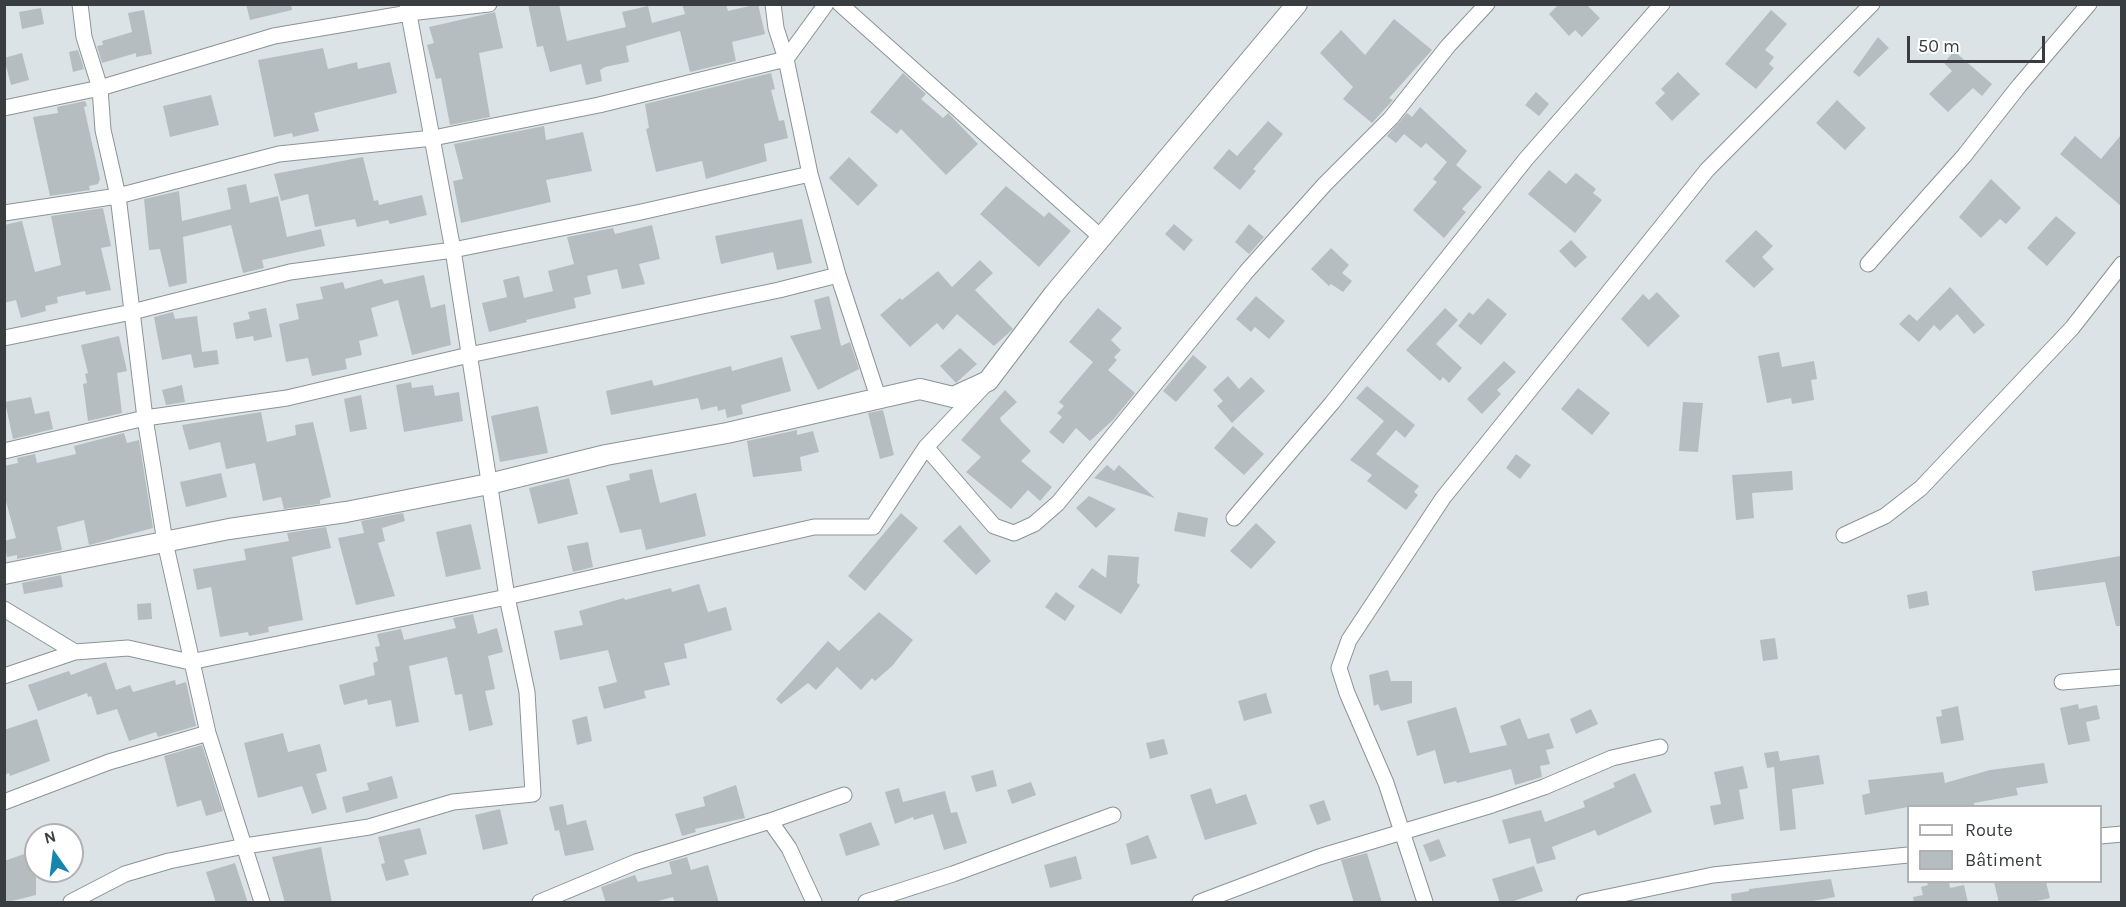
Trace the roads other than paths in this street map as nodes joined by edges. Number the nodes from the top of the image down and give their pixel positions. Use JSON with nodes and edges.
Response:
{"nodes":[{"id":1,"x":80,"y":4,"type":"edge"},
{"id":2,"x":489,"y":4,"type":"edge"},
{"id":3,"x":773,"y":4,"type":"edge"},
{"id":4,"x":826,"y":4,"type":"edge"},
{"id":5,"x":840,"y":4,"type":"edge"},
{"id":6,"x":1297,"y":4,"type":"edge"},
{"id":7,"x":1487,"y":4,"type":"edge"},
{"id":8,"x":1662,"y":4,"type":"edge"},
{"id":9,"x":1872,"y":4,"type":"edge"},
{"id":10,"x":2090,"y":4,"type":"edge"},
{"id":11,"x":408,"y":9,"type":"edge"},
{"id":12,"x":786,"y":59,"type":"junction"},
{"id":13,"x":100,"y":88,"type":"junction"},
{"id":14,"x":4,"y":108,"type":"edge"},
{"id":15,"x":433,"y":138,"type":"junction"},
{"id":16,"x":810,"y":174,"type":"junction"},
{"id":17,"x":118,"y":196,"type":"junction"},
{"id":18,"x":4,"y":213,"type":"edge"},
{"id":19,"x":1103,"y":239,"type":"junction"},
{"id":20,"x":453,"y":250,"type":"junction"},
{"id":21,"x":1868,"y":264,"type":"dead end"},
{"id":22,"x":2121,"y":264,"type":"edge"},
{"id":23,"x":838,"y":274,"type":"junction"},
{"id":24,"x":132,"y":312,"type":"junction"},
{"id":25,"x":4,"y":339,"type":"edge"},
{"id":26,"x":469,"y":355,"type":"junction"},
{"id":27,"x":988,"y":381,"type":"junction"},
{"id":28,"x":879,"y":400,"type":"junction"},
{"id":29,"x":145,"y":418,"type":"junction"},
{"id":30,"x":926,"y":447,"type":"junction"},
{"id":31,"x":4,"y":451,"type":"edge"},
{"id":32,"x":489,"y":484,"type":"junction"},
{"id":33,"x":1234,"y":518,"type":"dead end"},
{"id":34,"x":1844,"y":535,"type":"dead end"},
{"id":35,"x":165,"y":542,"type":"junction"},
{"id":36,"x":4,"y":573,"type":"edge"},
{"id":37,"x":507,"y":597,"type":"junction"},
{"id":38,"x":4,"y":609,"type":"edge"},
{"id":39,"x":75,"y":652,"type":"junction"},
{"id":40,"x":190,"y":662,"type":"junction"},
{"id":41,"x":4,"y":676,"type":"edge"},
{"id":42,"x":2121,"y":677,"type":"edge"},
{"id":43,"x":2062,"y":682,"type":"dead end"},
{"id":44,"x":208,"y":733,"type":"junction"},
{"id":45,"x":1660,"y":747,"type":"dead end"},
{"id":46,"x":844,"y":795,"type":"dead end"},
{"id":47,"x":4,"y":802,"type":"edge"},
{"id":48,"x":1113,"y":815,"type":"dead end"},
{"id":49,"x":771,"y":821,"type":"junction"},
{"id":50,"x":1400,"y":831,"type":"junction"},
{"id":51,"x":2121,"y":834,"type":"edge"},
{"id":52,"x":2102,"y":836,"type":"edge"},
{"id":53,"x":245,"y":846,"type":"junction"},
{"id":54,"x":1907,"y":855,"type":"edge"},
{"id":55,"x":71,"y":903,"type":"edge"},
{"id":56,"x":262,"y":903,"type":"edge"},
{"id":57,"x":540,"y":903,"type":"edge"},
{"id":58,"x":814,"y":903,"type":"edge"},
{"id":59,"x":866,"y":903,"type":"edge"},
{"id":60,"x":1200,"y":903,"type":"edge"},
{"id":61,"x":1425,"y":903,"type":"edge"},
{"id":62,"x":1584,"y":903,"type":"edge"}],
"edges":[{"from":1,"to":13,"type":"street"},
{"from":2,"to":11,"type":"street"},
{"from":3,"to":12,"type":"street"},
{"from":4,"to":12,"type":"street"},
{"from":5,"to":19,"type":"street"},
{"from":6,"to":19,"type":"street"},
{"from":7,"to":30,"type":"street"},
{"from":8,"to":33,"type":"street"},
{"from":9,"to":50,"type":"street"},
{"from":10,"to":21,"type":"street"},
{"from":11,"to":13,"type":"street"},
{"from":11,"to":15,"type":"street"},
{"from":12,"to":15,"type":"street"},
{"from":12,"to":16,"type":"street"},
{"from":13,"to":14,"type":"street"},
{"from":13,"to":17,"type":"street"},
{"from":15,"to":17,"type":"street"},
{"from":15,"to":20,"type":"street"},
{"from":16,"to":20,"type":"street"},
{"from":16,"to":23,"type":"street"},
{"from":17,"to":18,"type":"street"},
{"from":17,"to":24,"type":"street"},
{"from":19,"to":27,"type":"street"},
{"from":20,"to":24,"type":"street"},
{"from":20,"to":26,"type":"street"},
{"from":22,"to":34,"type":"street"},
{"from":23,"to":26,"type":"street"},
{"from":23,"to":28,"type":"street"},
{"from":24,"to":25,"type":"street"},
{"from":24,"to":29,"type":"street"},
{"from":26,"to":29,"type":"street"},
{"from":26,"to":32,"type":"street"},
{"from":27,"to":28,"type":"street"},
{"from":27,"to":30,"type":"street"},
{"from":28,"to":32,"type":"street"},
{"from":29,"to":31,"type":"street"},
{"from":29,"to":35,"type":"street"},
{"from":30,"to":37,"type":"street"},
{"from":32,"to":35,"type":"street"},
{"from":32,"to":37,"type":"street"},
{"from":35,"to":36,"type":"street"},
{"from":35,"to":40,"type":"street"},
{"from":37,"to":40,"type":"street"},
{"from":37,"to":53,"type":"street"},
{"from":38,"to":39,"type":"street"},
{"from":39,"to":40,"type":"street"},
{"from":39,"to":41,"type":"street"},
{"from":40,"to":44,"type":"street"},
{"from":42,"to":43,"type":"street"},
{"from":44,"to":47,"type":"street"},
{"from":44,"to":53,"type":"street"},
{"from":45,"to":50,"type":"street"},
{"from":46,"to":49,"type":"street"},
{"from":48,"to":59,"type":"street"},
{"from":49,"to":57,"type":"street"},
{"from":49,"to":58,"type":"street"},
{"from":50,"to":60,"type":"street"},
{"from":50,"to":61,"type":"street"},
{"from":51,"to":52,"type":"street"},
{"from":53,"to":55,"type":"street"},
{"from":53,"to":56,"type":"street"},
{"from":54,"to":62,"type":"street"}]}
